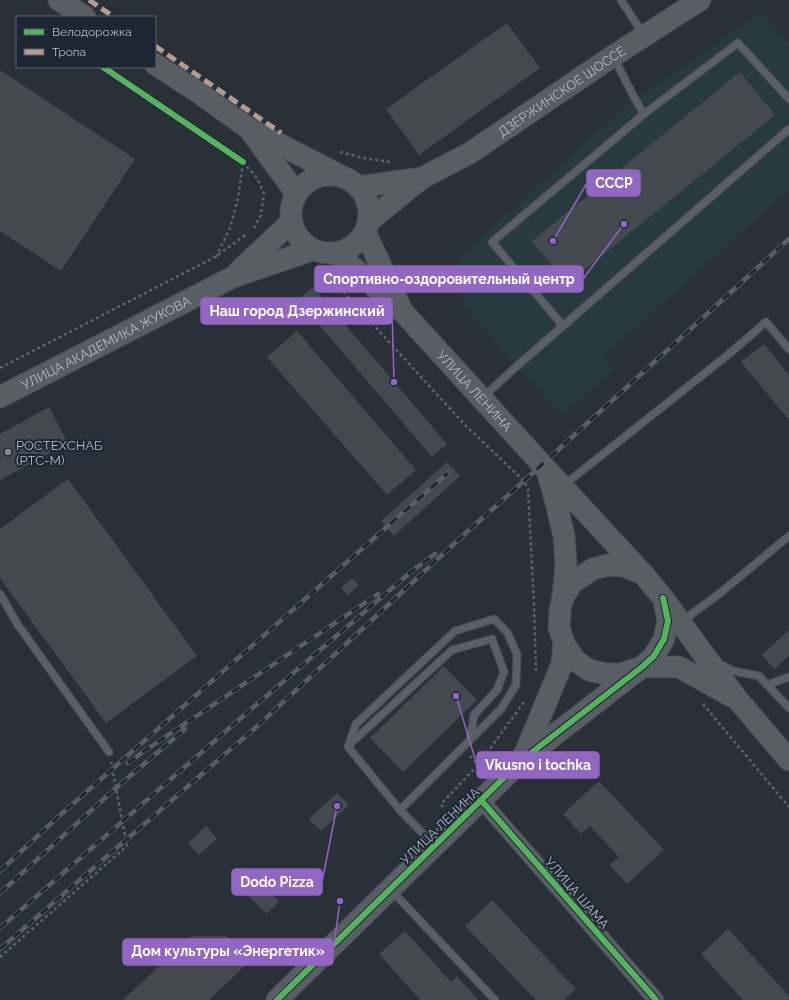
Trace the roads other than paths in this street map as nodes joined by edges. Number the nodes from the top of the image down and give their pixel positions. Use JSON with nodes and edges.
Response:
{"nodes":[{"id":1,"x":59,"y":0,"type":"edge"},
{"id":2,"x":621,"y":0,"type":"edge"},
{"id":3,"x":700,"y":0,"type":"edge"},
{"id":4,"x":83,"y":16,"type":"edge"},
{"id":5,"x":644,"y":36,"type":"junction"},
{"id":6,"x":613,"y":56,"type":"junction"},
{"id":7,"x":156,"y":65,"type":"edge"},
{"id":8,"x":789,"y":99,"type":"edge"},
{"id":9,"x":644,"y":114,"type":"junction"},
{"id":10,"x":248,"y":128,"type":"junction"},
{"id":11,"x":789,"y":129,"type":"edge"},
{"id":12,"x":340,"y":176,"type":"junction"},
{"id":13,"x":422,"y":178,"type":"junction"},
{"id":14,"x":358,"y":186,"type":"junction"},
{"id":15,"x":296,"y":194,"type":"junction"},
{"id":16,"x":291,"y":222,"type":"junction"},
{"id":17,"x":367,"y":227,"type":"junction"},
{"id":18,"x":337,"y":253,"type":"junction"},
{"id":19,"x":311,"y":259,"type":"junction"},
{"id":20,"x":233,"y":277,"type":"junction"},
{"id":21,"x":402,"y":311,"type":"junction"},
{"id":22,"x":564,"y":326,"type":"junction"},
{"id":23,"x":789,"y":349,"type":"edge"},
{"id":24,"x":0,"y":397,"type":"edge"},
{"id":25,"x":482,"y":398,"type":"junction"},
{"id":26,"x":547,"y":470,"type":"junction"},
{"id":27,"x":562,"y":486,"type":"junction"},
{"id":28,"x":789,"y":536,"type":"edge"},
{"id":29,"x":644,"y":575,"type":"junction"},
{"id":30,"x":0,"y":594,"type":"edge"},
{"id":31,"x":563,"y":596,"type":"junction"},
{"id":32,"x":663,"y":598,"type":"junction"},
{"id":33,"x":680,"y":622,"type":"junction"},
{"id":34,"x":564,"y":644,"type":"junction"},
{"id":35,"x":704,"y":655,"type":"junction"},
{"id":36,"x":642,"y":667,"type":"junction"},
{"id":37,"x":789,"y":677,"type":"edge"},
{"id":38,"x":767,"y":685,"type":"junction"},
{"id":39,"x":738,"y":700,"type":"junction"},
{"id":40,"x":789,"y":708,"type":"edge"},
{"id":41,"x":470,"y":740,"type":"junction"},
{"id":42,"x":348,"y":747,"type":"junction"},
{"id":43,"x":109,"y":752,"type":"road end"},
{"id":44,"x":522,"y":760,"type":"junction"},
{"id":45,"x":789,"y":760,"type":"edge"},
{"id":46,"x":481,"y":800,"type":"junction"},
{"id":47,"x":400,"y":810,"type":"junction"},
{"id":48,"x":435,"y":846,"type":"junction"},
{"id":49,"x":390,"y":889,"type":"junction"},
{"id":50,"x":277,"y":1000,"type":"edge"},
{"id":51,"x":496,"y":1000,"type":"edge"},
{"id":52,"x":656,"y":1000,"type":"edge"}],
"edges":[{"from":1,"to":4,"type":"main road"},
{"from":2,"to":5,"type":"lane"},
{"from":3,"to":5,"type":"main road","name":"ДЗЕРЖИНСКОЕ ШОССЕ"},
{"from":5,"to":6,"type":"main road","name":"ДЗЕРЖИНСКОЕ ШОССЕ"},
{"from":6,"to":9,"type":"lane"},
{"from":6,"to":13,"type":"main road","name":"ДЗЕРЖИНСКОЕ ШОССЕ"},
{"from":7,"to":10,"type":"main road"},
{"from":8,"to":9,"type":"lane"},
{"from":9,"to":22,"type":"lane"},
{"from":10,"to":12,"type":"main road"},
{"from":10,"to":15,"type":"main road"},
{"from":11,"to":22,"type":"lane"},
{"from":12,"to":14,"type":"main road"},
{"from":12,"to":15,"type":"main road"},
{"from":13,"to":14,"type":"main road","name":"ДЗЕРЖИНСКОЕ ШОССЕ"},
{"from":13,"to":17,"type":"main road","name":"ДЗЕРЖИНСКОЕ ШОССЕ"},
{"from":14,"to":17,"type":"main road"},
{"from":15,"to":16,"type":"main road"},
{"from":16,"to":19,"type":"main road"},
{"from":16,"to":20,"type":"main road","name":"УЛИЦА АКАДЕМИКА ЖУКОВА"},
{"from":17,"to":18,"type":"main road"},
{"from":17,"to":21,"type":"main road","name":"УЛИЦА ЛЕНИНА"},
{"from":18,"to":19,"type":"main road"},
{"from":18,"to":21,"type":"main road","name":"УЛИЦА ЛЕНИНА"},
{"from":19,"to":20,"type":"main road","name":"УЛИЦА АКАДЕМИКА ЖУКОВА"},
{"from":20,"to":24,"type":"main road","name":"УЛИЦА АКАДЕМИКА ЖУКОВА"},
{"from":21,"to":25,"type":"main road","name":"УЛИЦА ЛЕНИНА"},
{"from":22,"to":25,"type":"lane"},
{"from":23,"to":27,"type":"lane"},
{"from":25,"to":26,"type":"main road","name":"УЛИЦА ЛЕНИНА"},
{"from":26,"to":27,"type":"main road","name":"УЛИЦА ЛЕНИНА"},
{"from":26,"to":31,"type":"main road","name":"УЛИЦА ЛЕНИНА"},
{"from":27,"to":29,"type":"main road","name":"УЛИЦА ЛЕНИНА"},
{"from":28,"to":33,"type":"lane"},
{"from":29,"to":31,"type":"main road","name":"УЛИЦА ЛЕНИНА"},
{"from":29,"to":32,"type":"main road","name":"УЛИЦА ЛЕНИНА"},
{"from":30,"to":43,"type":"lane"},
{"from":31,"to":34,"type":"main road","name":"УЛИЦА ЛЕНИНА"},
{"from":32,"to":33,"type":"main road"},
{"from":32,"to":36,"type":"main road","name":"УЛИЦА ЛЕНИНА"},
{"from":33,"to":35,"type":"main road"},
{"from":34,"to":36,"type":"main road","name":"УЛИЦА ЛЕНИНА"},
{"from":34,"to":44,"type":"main road","name":"УЛИЦА ЛЕНИНА"},
{"from":35,"to":38,"type":"lane"},
{"from":35,"to":39,"type":"main road"},
{"from":36,"to":39,"type":"main road"},
{"from":36,"to":44,"type":"main road","name":"УЛИЦА ЛЕНИНА"},
{"from":37,"to":38,"type":"lane"},
{"from":38,"to":40,"type":"lane"},
{"from":39,"to":45,"type":"main road"},
{"from":41,"to":42,"type":"lane"},
{"from":41,"to":42,"type":"lane"},
{"from":41,"to":47,"type":"lane"},
{"from":42,"to":47,"type":"lane"},
{"from":44,"to":46,"type":"main road","name":"УЛИЦА ЛЕНИНА"},
{"from":46,"to":48,"type":"main road","name":"УЛИЦА ЛЕНИНА"},
{"from":46,"to":52,"type":"street","name":"УЛИЦА ШАМА"},
{"from":47,"to":48,"type":"lane"},
{"from":48,"to":49,"type":"main road","name":"УЛИЦА ЛЕНИНА"},
{"from":49,"to":50,"type":"main road","name":"УЛИЦА ЛЕНИНА"},
{"from":49,"to":51,"type":"lane"}]}
